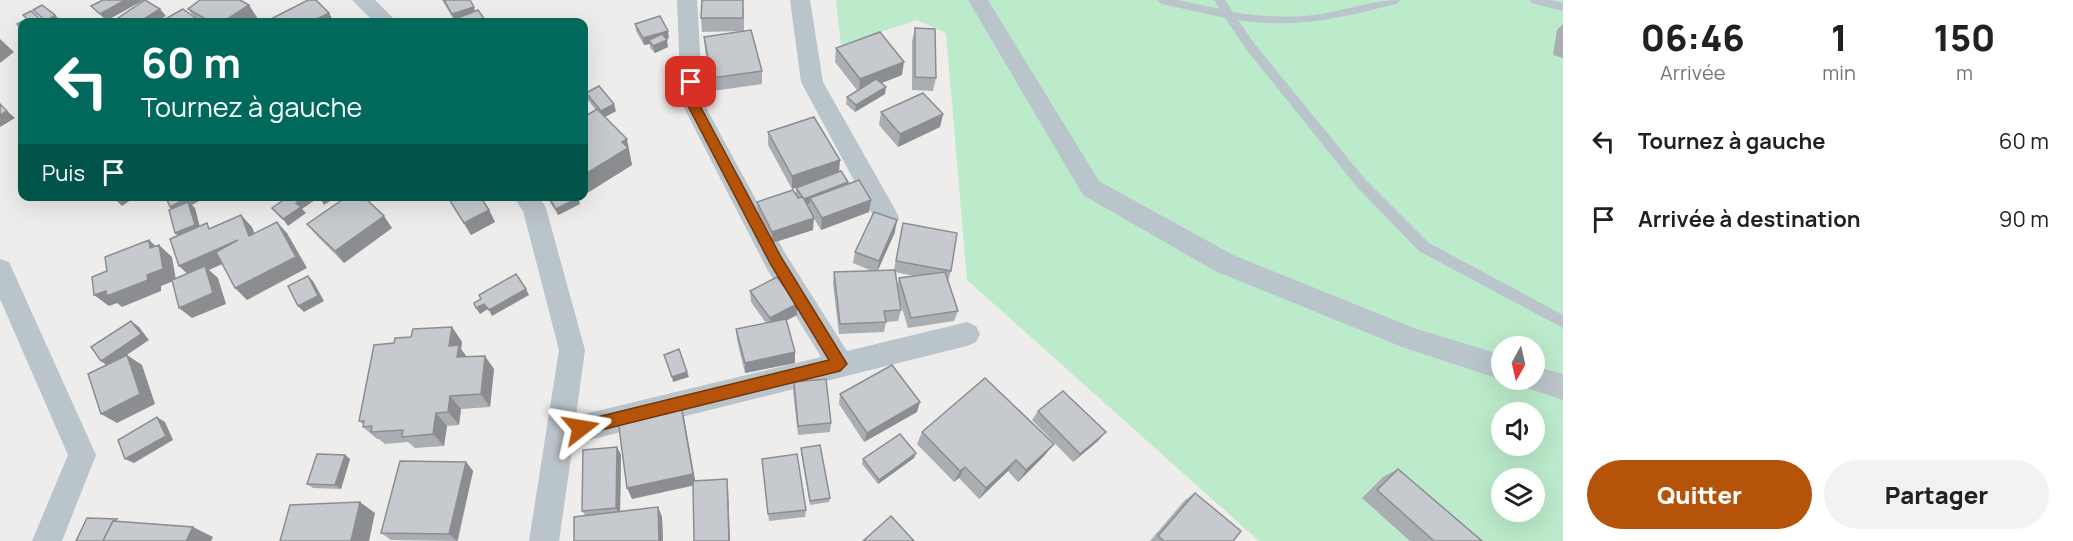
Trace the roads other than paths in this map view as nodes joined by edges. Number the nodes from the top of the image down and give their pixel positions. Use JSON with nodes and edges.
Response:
{"nodes":[{"id":1,"x":362,"y":0,"type":"edge"},
{"id":2,"x":687,"y":0,"type":"edge"},
{"id":3,"x":800,"y":0,"type":"edge"},
{"id":4,"x":978,"y":0,"type":"edge"},
{"id":5,"x":1162,"y":0,"type":"edge"},
{"id":6,"x":1219,"y":0,"type":"edge"},
{"id":7,"x":1396,"y":0,"type":"edge"},
{"id":8,"x":1535,"y":0,"type":"edge"},
{"id":9,"x":1563,"y":7,"type":"edge"},
{"id":10,"x":1229,"y":16,"type":"junction"},
{"id":11,"x":382,"y":18,"type":"edge"},
{"id":12,"x":529,"y":201,"type":"edge"},
{"id":13,"x":887,"y":218,"type":"edge"},
{"id":14,"x":0,"y":270,"type":"edge"},
{"id":15,"x":1563,"y":322,"type":"edge"},
{"id":16,"x":967,"y":334,"type":"dead end"},
{"id":17,"x":840,"y":364,"type":"junction"},
{"id":18,"x":1491,"y":364,"type":"edge"},
{"id":19,"x":1545,"y":381,"type":"edge"},
{"id":20,"x":1563,"y":387,"type":"edge"},
{"id":21,"x":560,"y":434,"type":"junction"},
{"id":22,"x":47,"y":541,"type":"edge"},
{"id":23,"x":544,"y":541,"type":"edge"}],
"edges":[{"from":1,"to":11,"type":"street"},
{"from":2,"to":17,"type":"street"},
{"from":3,"to":13,"type":"street"},
{"from":4,"to":18,"type":"street"},
{"from":5,"to":10,"type":"lane"},
{"from":6,"to":10,"type":"lane"},
{"from":7,"to":10,"type":"lane"},
{"from":8,"to":9,"type":"lane"},
{"from":10,"to":15,"type":"lane"},
{"from":12,"to":21,"type":"street"},
{"from":14,"to":22,"type":"street"},
{"from":16,"to":17,"type":"street"},
{"from":17,"to":21,"type":"street"},
{"from":19,"to":20,"type":"street"},
{"from":21,"to":23,"type":"street"}]}
